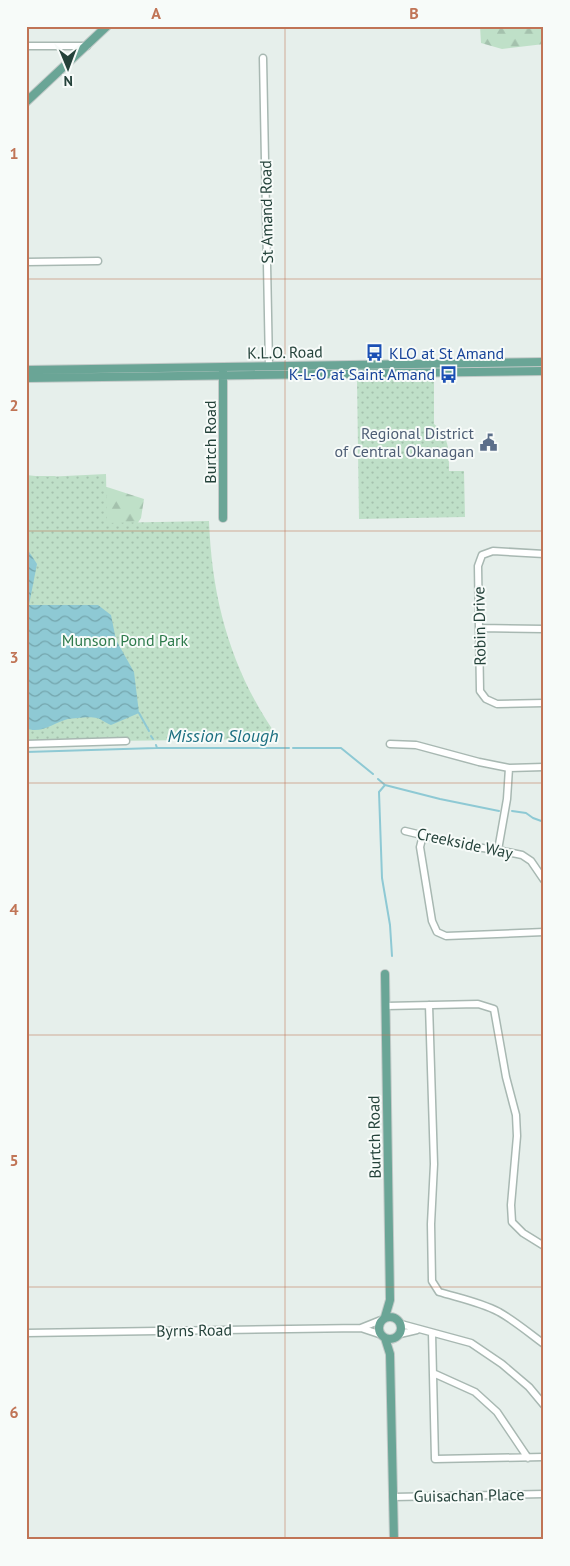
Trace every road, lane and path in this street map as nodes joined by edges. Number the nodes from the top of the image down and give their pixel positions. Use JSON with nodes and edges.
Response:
{"nodes":[{"id":1,"x":107,"y":26,"type":"edge"},
{"id":2,"x":26,"y":46,"type":"edge"},
{"id":3,"x":87,"y":46,"type":"junction"},
{"id":4,"x":263,"y":58,"type":"dead end"},
{"id":5,"x":26,"y":102,"type":"edge"},
{"id":6,"x":98,"y":261,"type":"dead end"},
{"id":7,"x":26,"y":262,"type":"edge"},
{"id":8,"x":544,"y":362,"type":"edge"},
{"id":9,"x":269,"y":366,"type":"junction"},
{"id":10,"x":26,"y":370,"type":"edge"},
{"id":11,"x":224,"y":371,"type":"junction"},
{"id":12,"x":544,"y":371,"type":"edge"},
{"id":13,"x":26,"y":378,"type":"edge"},
{"id":14,"x":223,"y":518,"type":"dead end"},
{"id":15,"x":544,"y":554,"type":"edge"},
{"id":16,"x":479,"y":628,"type":"junction"},
{"id":17,"x":544,"y":629,"type":"edge"},
{"id":18,"x":544,"y":704,"type":"edge"},
{"id":19,"x":126,"y":741,"type":"dead end"},
{"id":20,"x":26,"y":744,"type":"edge"},
{"id":21,"x":390,"y":744,"type":"dead end"},
{"id":22,"x":544,"y":767,"type":"edge"},
{"id":23,"x":509,"y":768,"type":"junction"},
{"id":24,"x":405,"y":831,"type":"dead end"},
{"id":25,"x":423,"y":835,"type":"junction"},
{"id":26,"x":498,"y":850,"type":"junction"},
{"id":27,"x":544,"y":880,"type":"edge"},
{"id":28,"x":544,"y":932,"type":"edge"},
{"id":29,"x":385,"y":974,"type":"dead end"},
{"id":30,"x":429,"y":1005,"type":"junction"},
{"id":31,"x":386,"y":1006,"type":"junction"},
{"id":32,"x":544,"y":1246,"type":"edge"},
{"id":33,"x":390,"y":1300,"type":"junction"},
{"id":34,"x":396,"y":1317,"type":"junction"},
{"id":35,"x":383,"y":1319,"type":"junction"},
{"id":36,"x":401,"y":1324,"type":"junction"},
{"id":37,"x":361,"y":1328,"type":"junction"},
{"id":38,"x":418,"y":1329,"type":"junction"},
{"id":39,"x":432,"y":1333,"type":"junction"},
{"id":40,"x":26,"y":1334,"type":"edge"},
{"id":41,"x":398,"y":1336,"type":"junction"},
{"id":42,"x":383,"y":1337,"type":"junction"},
{"id":43,"x":544,"y":1344,"type":"edge"},
{"id":44,"x":390,"y":1354,"type":"junction"},
{"id":45,"x":433,"y":1373,"type":"junction"},
{"id":46,"x":544,"y":1405,"type":"edge"},
{"id":47,"x":544,"y":1457,"type":"edge"},
{"id":48,"x":528,"y":1458,"type":"junction"},
{"id":49,"x":544,"y":1494,"type":"edge"},
{"id":50,"x":393,"y":1496,"type":"junction"},
{"id":51,"x":394,"y":1540,"type":"edge"}],
"edges":[{"from":1,"to":3,"type":"main road"},
{"from":2,"to":3,"type":"street"},
{"from":3,"to":5,"type":"main road"},
{"from":4,"to":9,"type":"street","name":"St Amand Road"},
{"from":6,"to":7,"type":"street"},
{"from":8,"to":9,"type":"main road","name":"K.L.O. Road"},
{"from":9,"to":11,"type":"main road","name":"K.L.O. Road"},
{"from":10,"to":11,"type":"main road","name":"K.L.O. Road"},
{"from":11,"to":12,"type":"main road","name":"K.L.O. Road"},
{"from":11,"to":13,"type":"main road","name":"K.L.O. Road"},
{"from":11,"to":14,"type":"main road","name":"Burtch Road"},
{"from":15,"to":16,"type":"street","name":"Robin Drive"},
{"from":16,"to":17,"type":"street"},
{"from":16,"to":18,"type":"street","name":"Robin Drive"},
{"from":19,"to":20,"type":"street"},
{"from":21,"to":23,"type":"street"},
{"from":22,"to":23,"type":"street"},
{"from":23,"to":26,"type":"street"},
{"from":24,"to":25,"type":"street","name":"Creekside Way"},
{"from":25,"to":26,"type":"street","name":"Creekside Way"},
{"from":25,"to":28,"type":"street"},
{"from":26,"to":27,"type":"street","name":"Creekside Way"},
{"from":29,"to":31,"type":"main road","name":"Burtch Road"},
{"from":30,"to":31,"type":"street"},
{"from":30,"to":32,"type":"street"},
{"from":30,"to":43,"type":"street"},
{"from":31,"to":33,"type":"main road","name":"Burtch Road"},
{"from":33,"to":34,"type":"main road","name":"Burtch Road"},
{"from":33,"to":35,"type":"main road","name":"Burtch Road"},
{"from":34,"to":35,"type":"main road"},
{"from":34,"to":36,"type":"main road"},
{"from":35,"to":37,"type":"street","name":"Byrns Road"},
{"from":35,"to":42,"type":"main road"},
{"from":36,"to":38,"type":"street"},
{"from":36,"to":41,"type":"main road"},
{"from":37,"to":40,"type":"street","name":"Byrns Road"},
{"from":37,"to":42,"type":"street","name":"Byrns Road"},
{"from":38,"to":39,"type":"street"},
{"from":38,"to":41,"type":"street"},
{"from":39,"to":45,"type":"street"},
{"from":39,"to":46,"type":"street"},
{"from":41,"to":42,"type":"main road"},
{"from":41,"to":44,"type":"main road"},
{"from":42,"to":44,"type":"main road"},
{"from":44,"to":50,"type":"main road"},
{"from":45,"to":48,"type":"street"},
{"from":45,"to":48,"type":"street"},
{"from":47,"to":48,"type":"street"},
{"from":49,"to":50,"type":"street","name":"Guisachan Place"},
{"from":50,"to":51,"type":"main road"}]}
